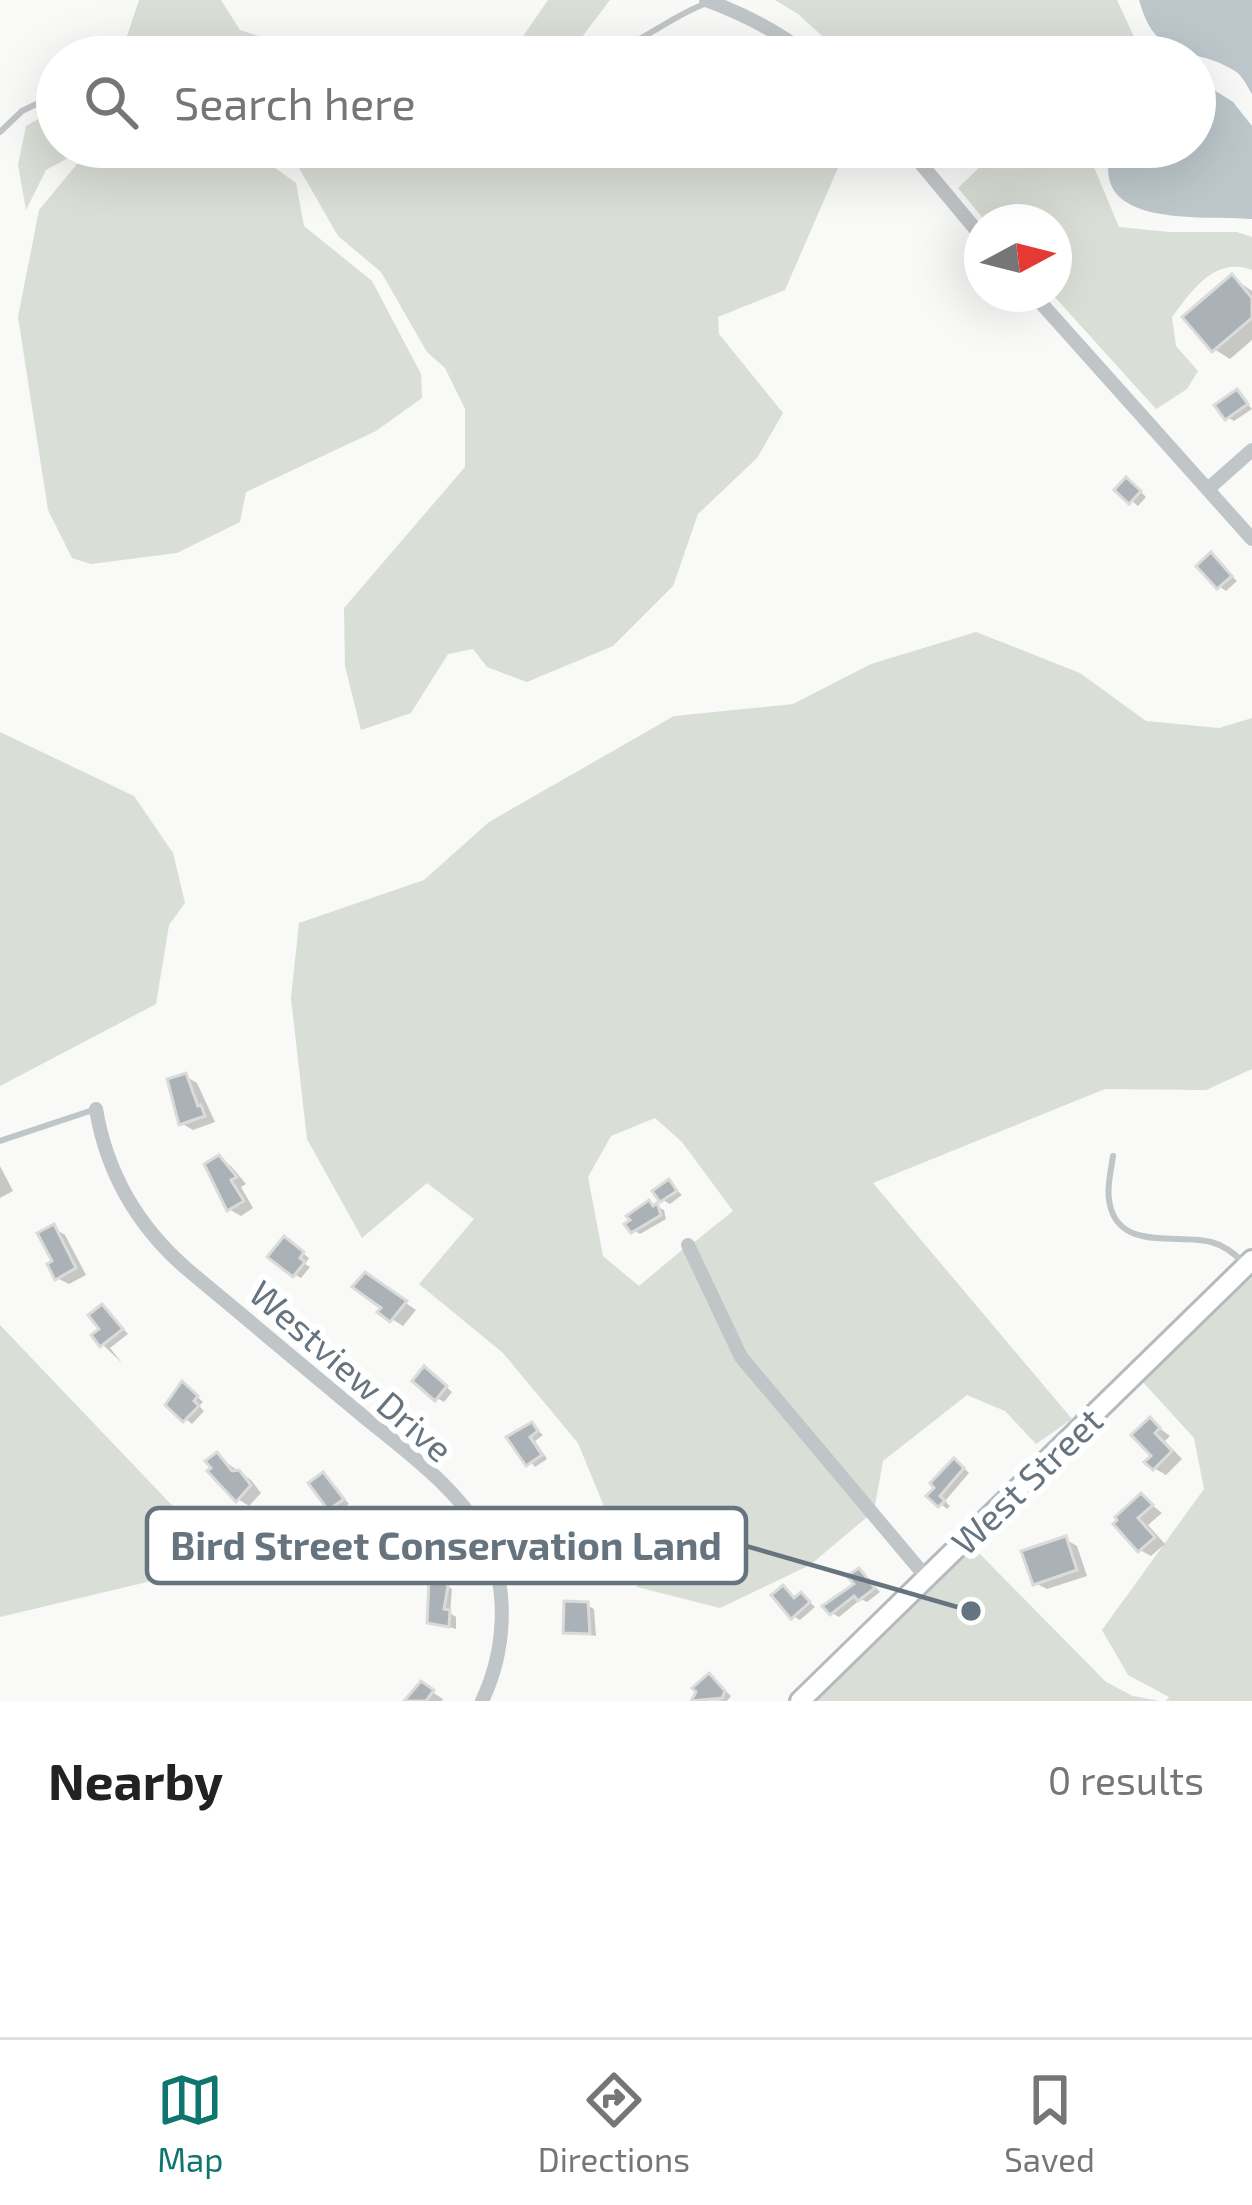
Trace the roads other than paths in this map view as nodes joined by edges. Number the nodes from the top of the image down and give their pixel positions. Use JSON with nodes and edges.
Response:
{"nodes":[{"id":1,"x":708,"y":1,"type":"edge"},
{"id":2,"x":646,"y":36,"type":"edge"},
{"id":3,"x":779,"y":36,"type":"edge"},
{"id":4,"x":36,"y":104,"type":"edge"},
{"id":5,"x":0,"y":132,"type":"edge"},
{"id":6,"x":924,"y":168,"type":"edge"},
{"id":7,"x":964,"y":215,"type":"edge"},
{"id":8,"x":1049,"y":312,"type":"edge"},
{"id":9,"x":1252,"y":450,"type":"edge"},
{"id":10,"x":1208,"y":489,"type":"junction"},
{"id":11,"x":1252,"y":539,"type":"edge"},
{"id":12,"x":96,"y":1109,"type":"joint"},
{"id":13,"x":0,"y":1141,"type":"edge"},
{"id":14,"x":1113,"y":1156,"type":"dead end"},
{"id":15,"x":688,"y":1245,"type":"dead end"},
{"id":16,"x":1249,"y":1263,"type":"edge"},
{"id":17,"x":926,"y":1577,"type":"junction"},
{"id":18,"x":482,"y":1701,"type":"edge"},
{"id":19,"x":800,"y":1701,"type":"edge"}],
"edges":[{"from":1,"to":2,"type":"lane"},
{"from":1,"to":3,"type":"street"},
{"from":4,"to":5,"type":"lane"},
{"from":6,"to":7,"type":"street"},
{"from":8,"to":10,"type":"street"},
{"from":9,"to":10,"type":"street"},
{"from":10,"to":11,"type":"street"},
{"from":12,"to":13,"type":"lane"},
{"from":12,"to":18,"type":"street","name":"Westview Drive"},
{"from":14,"to":16,"type":"lane"},
{"from":15,"to":17,"type":"street"},
{"from":16,"to":17,"type":"street","name":"West Street"},
{"from":17,"to":19,"type":"street","name":"West Street"}]}
